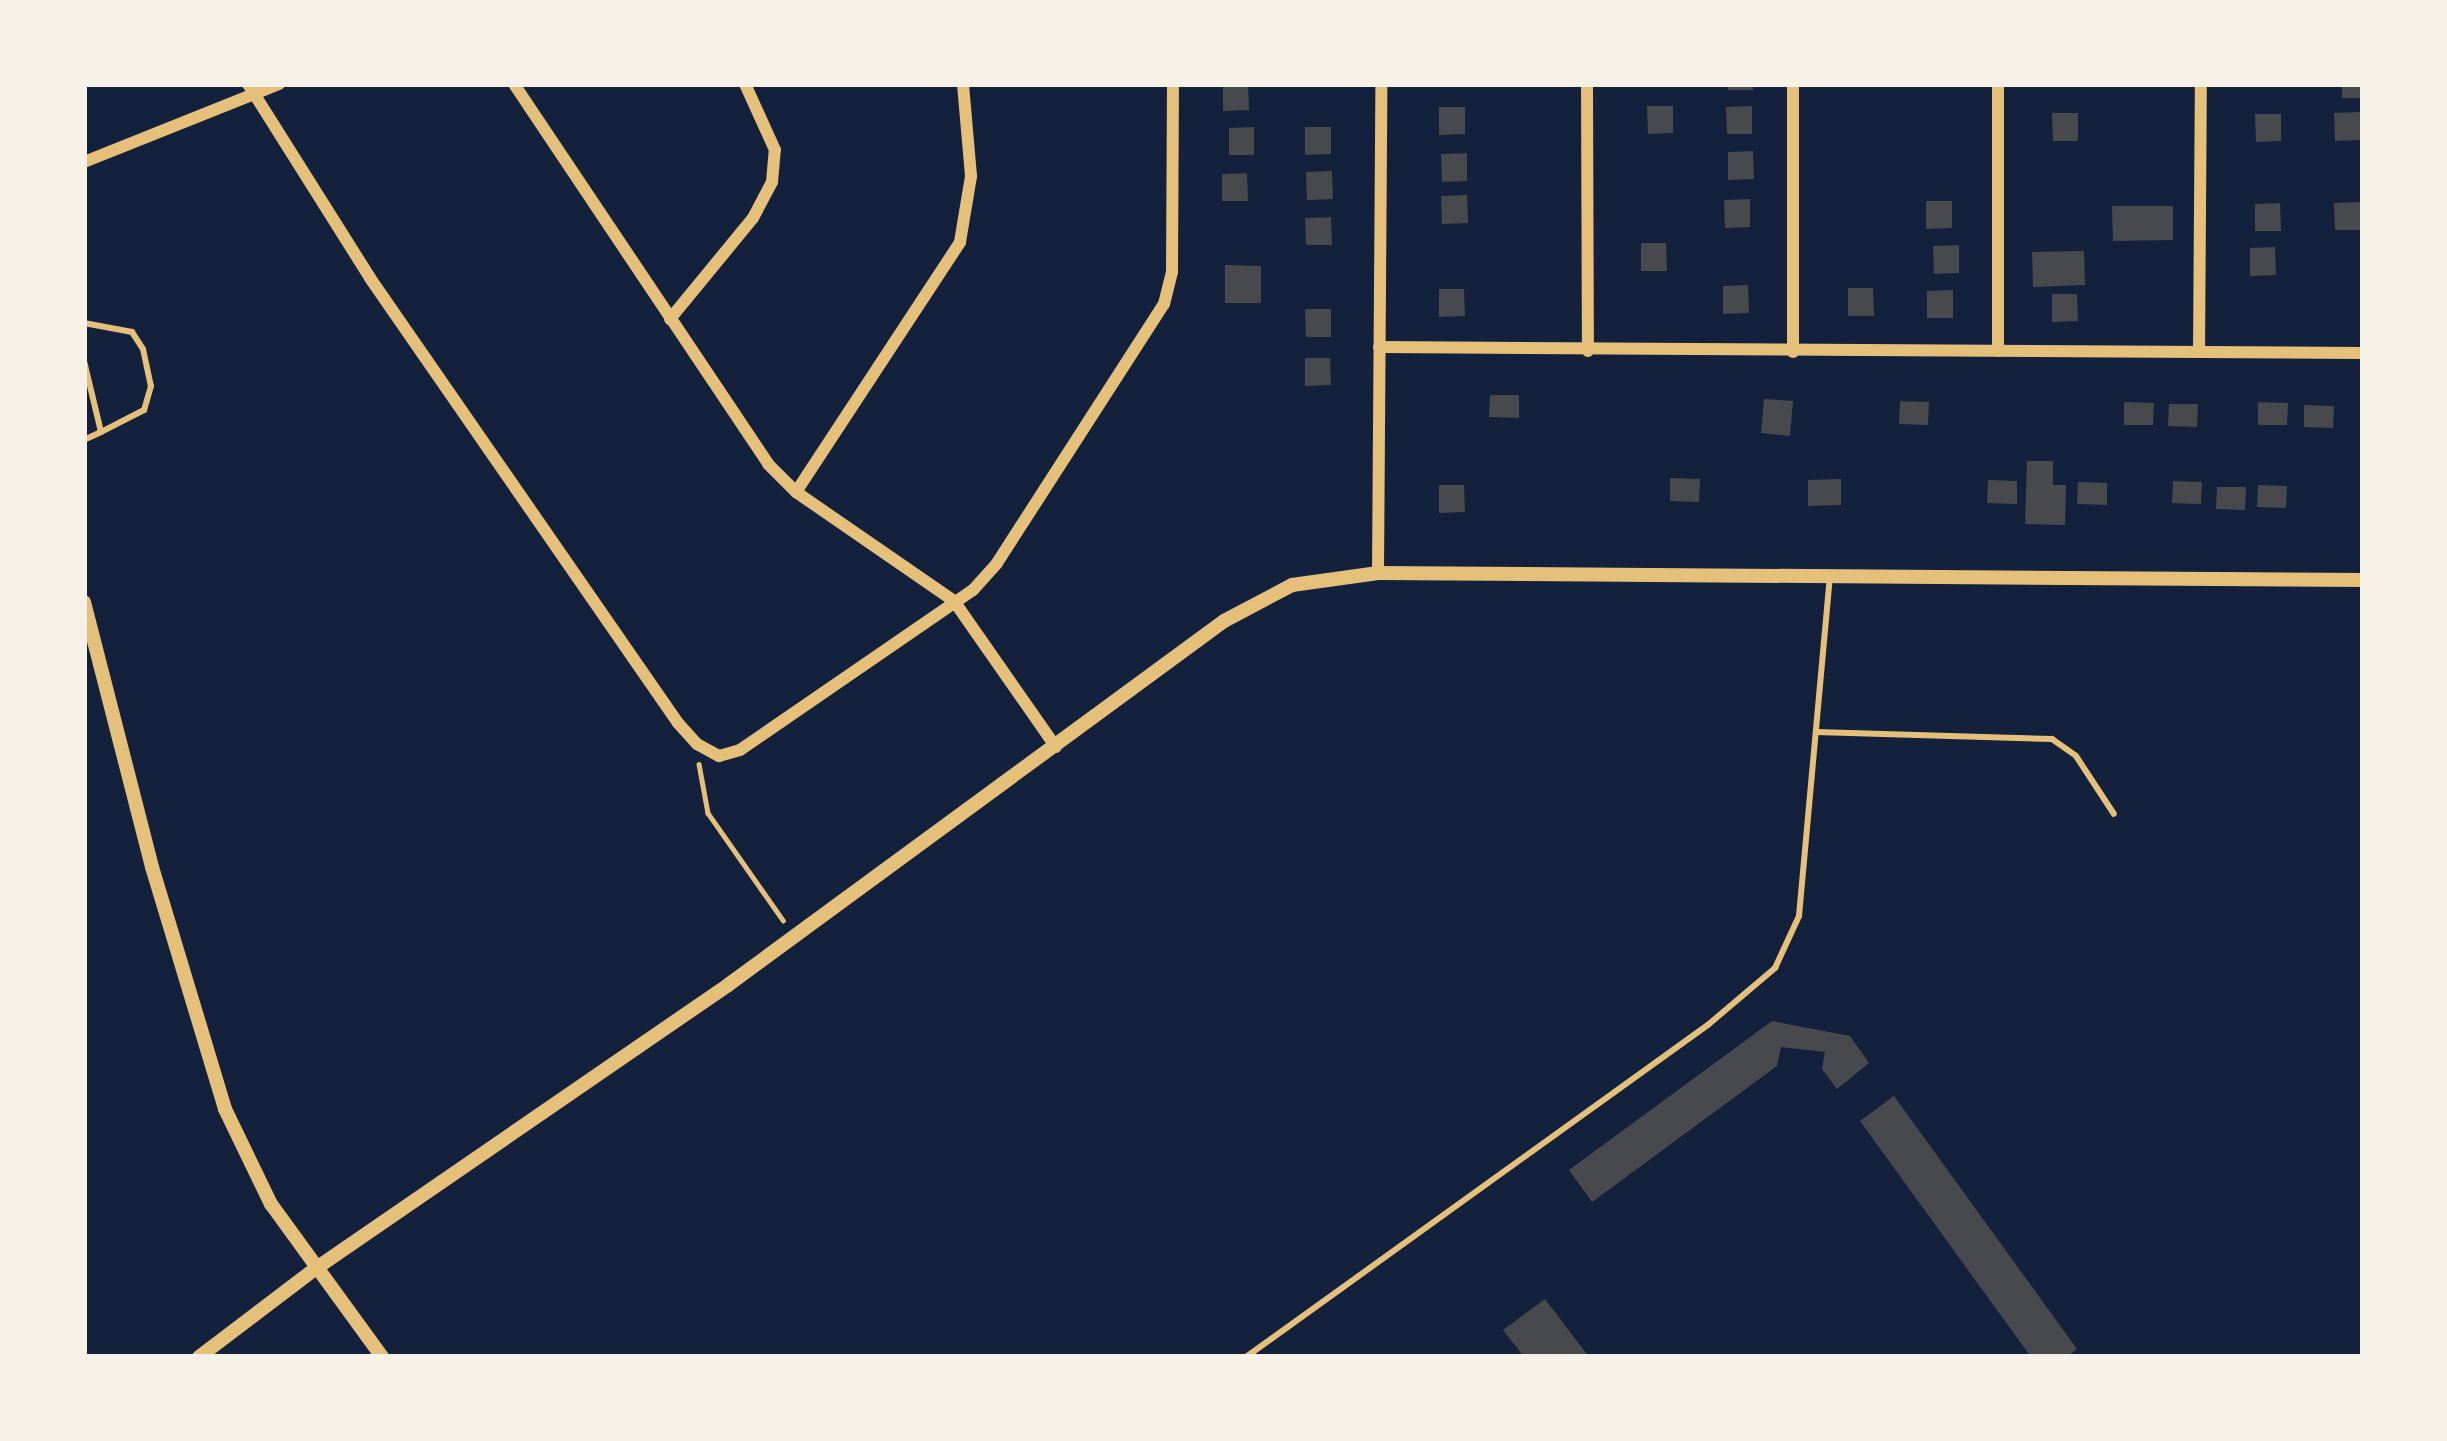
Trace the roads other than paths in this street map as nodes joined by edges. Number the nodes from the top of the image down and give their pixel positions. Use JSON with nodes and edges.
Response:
{"nodes":[{"id":1,"x":279,"y":84,"type":"edge"},
{"id":2,"x":514,"y":84,"type":"edge"},
{"id":3,"x":745,"y":84,"type":"edge"},
{"id":4,"x":963,"y":84,"type":"edge"},
{"id":5,"x":1173,"y":84,"type":"edge"},
{"id":6,"x":1381,"y":84,"type":"edge"},
{"id":7,"x":1587,"y":84,"type":"edge"},
{"id":8,"x":1793,"y":84,"type":"edge"},
{"id":9,"x":1998,"y":84,"type":"edge"},
{"id":10,"x":2200,"y":84,"type":"edge"},
{"id":11,"x":251,"y":89,"type":"edge"},
{"id":12,"x":84,"y":162,"type":"edge"},
{"id":13,"x":670,"y":319,"type":"junction"},
{"id":14,"x":84,"y":323,"type":"edge"},
{"id":15,"x":1378,"y":347,"type":"junction"},
{"id":16,"x":1588,"y":351,"type":"junction"},
{"id":17,"x":1998,"y":351,"type":"junction"},
{"id":18,"x":1793,"y":352,"type":"junction"},
{"id":19,"x":2199,"y":352,"type":"junction"},
{"id":20,"x":2363,"y":353,"type":"edge"},
{"id":21,"x":84,"y":361,"type":"edge"},
{"id":22,"x":101,"y":432,"type":"junction"},
{"id":23,"x":84,"y":440,"type":"edge"},
{"id":24,"x":796,"y":492,"type":"junction"},
{"id":25,"x":1378,"y":573,"type":"junction"},
{"id":26,"x":1830,"y":578,"type":"junction"},
{"id":27,"x":2363,"y":580,"type":"edge"},
{"id":28,"x":954,"y":601,"type":"junction"},
{"id":29,"x":84,"y":602,"type":"edge"},
{"id":30,"x":1816,"y":732,"type":"junction"},
{"id":31,"x":1056,"y":747,"type":"junction"},
{"id":32,"x":2114,"y":814,"type":"dead end"},
{"id":33,"x":315,"y":1269,"type":"junction"},
{"id":34,"x":199,"y":1357,"type":"edge"},
{"id":35,"x":382,"y":1357,"type":"edge"},
{"id":36,"x":1246,"y":1357,"type":"edge"}],
"edges":[{"from":1,"to":11,"type":"street"},
{"from":2,"to":13,"type":"street"},
{"from":3,"to":13,"type":"street"},
{"from":4,"to":24,"type":"street"},
{"from":5,"to":28,"type":"street"},
{"from":6,"to":15,"type":"street"},
{"from":7,"to":16,"type":"street"},
{"from":8,"to":18,"type":"street"},
{"from":9,"to":17,"type":"street"},
{"from":10,"to":19,"type":"street"},
{"from":11,"to":12,"type":"street"},
{"from":11,"to":28,"type":"street"},
{"from":13,"to":24,"type":"street"},
{"from":14,"to":22,"type":"lane"},
{"from":15,"to":16,"type":"street"},
{"from":15,"to":25,"type":"street"},
{"from":16,"to":18,"type":"street"},
{"from":17,"to":18,"type":"street"},
{"from":17,"to":19,"type":"street"},
{"from":19,"to":20,"type":"street"},
{"from":21,"to":22,"type":"lane"},
{"from":22,"to":23,"type":"lane"},
{"from":24,"to":28,"type":"street"},
{"from":25,"to":26,"type":"street"},
{"from":25,"to":31,"type":"street"},
{"from":26,"to":27,"type":"street"},
{"from":26,"to":30,"type":"lane"},
{"from":28,"to":31,"type":"street"},
{"from":29,"to":33,"type":"street"},
{"from":30,"to":32,"type":"lane"},
{"from":30,"to":36,"type":"lane"},
{"from":31,"to":33,"type":"street"},
{"from":33,"to":34,"type":"street"},
{"from":33,"to":35,"type":"street"}]}
